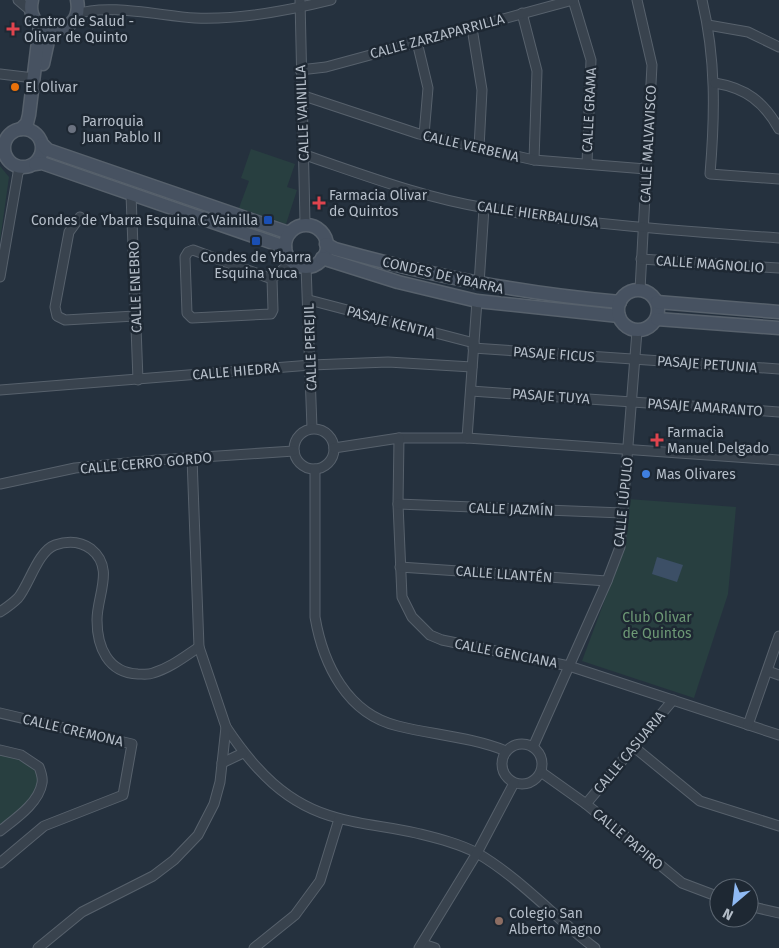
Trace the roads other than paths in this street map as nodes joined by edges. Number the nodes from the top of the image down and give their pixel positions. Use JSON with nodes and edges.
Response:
{"nodes":[{"id":1,"x":18,"y":0,"type":"edge"},
{"id":2,"x":77,"y":0,"type":"edge"},
{"id":3,"x":331,"y":0,"type":"edge"},
{"id":4,"x":573,"y":0,"type":"edge"},
{"id":5,"x":637,"y":0,"type":"edge"},
{"id":6,"x":702,"y":0,"type":"edge"},
{"id":7,"x":300,"y":4,"type":"edge"},
{"id":8,"x":32,"y":5,"type":"edge"},
{"id":9,"x":522,"y":13,"type":"junction"},
{"id":10,"x":77,"y":14,"type":"junction"},
{"id":11,"x":40,"y":25,"type":"junction"},
{"id":12,"x":708,"y":25,"type":"junction"},
{"id":13,"x":472,"y":28,"type":"junction"},
{"id":14,"x":54,"y":30,"type":"junction"},
{"id":15,"x":418,"y":42,"type":"junction"},
{"id":16,"x":779,"y":47,"type":"edge"},
{"id":17,"x":300,"y":70,"type":"junction"},
{"id":18,"x":0,"y":74,"type":"edge"},
{"id":19,"x":34,"y":78,"type":"junction"},
{"id":20,"x":715,"y":83,"type":"junction"},
{"id":21,"x":301,"y":95,"type":"junction"},
{"id":22,"x":779,"y":129,"type":"edge"},
{"id":23,"x":10,"y":132,"type":"edge"},
{"id":24,"x":424,"y":135,"type":"junction"},
{"id":25,"x":39,"y":138,"type":"junction"},
{"id":26,"x":479,"y":148,"type":"junction"},
{"id":27,"x":2,"y":152,"type":"edge"},
{"id":28,"x":304,"y":155,"type":"junction"},
{"id":29,"x":534,"y":160,"type":"junction"},
{"id":30,"x":35,"y":164,"type":"junction"},
{"id":31,"x":587,"y":164,"type":"junction"},
{"id":32,"x":18,"y":169,"type":"junction"},
{"id":33,"x":646,"y":169,"type":"junction"},
{"id":34,"x":779,"y":179,"type":"edge"},
{"id":35,"x":132,"y":194,"type":"junction"},
{"id":36,"x":484,"y":208,"type":"junction"},
{"id":37,"x":80,"y":218,"type":"dead end"},
{"id":38,"x":307,"y":225,"type":"junction"},
{"id":39,"x":644,"y":228,"type":"junction"},
{"id":40,"x":289,"y":233,"type":"junction"},
{"id":41,"x":779,"y":238,"type":"edge"},
{"id":42,"x":326,"y":244,"type":"junction"},
{"id":43,"x":285,"y":247,"type":"junction"},
{"id":44,"x":322,"y":258,"type":"junction"},
{"id":45,"x":641,"y":259,"type":"junction"},
{"id":46,"x":292,"y":261,"type":"junction"},
{"id":47,"x":306,"y":266,"type":"junction"},
{"id":48,"x":779,"y":268,"type":"edge"},
{"id":49,"x":0,"y":277,"type":"edge"},
{"id":50,"x":272,"y":279,"type":"junction"},
{"id":51,"x":478,"y":284,"type":"junction"},
{"id":52,"x":640,"y":290,"type":"junction"},
{"id":53,"x":308,"y":300,"type":"junction"},
{"id":54,"x":476,"y":301,"type":"junction"},
{"id":55,"x":620,"y":302,"type":"junction"},
{"id":56,"x":657,"y":302,"type":"junction"},
{"id":57,"x":779,"y":312,"type":"edge"},
{"id":58,"x":136,"y":316,"type":"junction"},
{"id":59,"x":619,"y":316,"type":"junction"},
{"id":60,"x":657,"y":319,"type":"junction"},
{"id":61,"x":779,"y":328,"type":"edge"},
{"id":62,"x":637,"y":331,"type":"junction"},
{"id":63,"x":473,"y":346,"type":"junction"},
{"id":64,"x":635,"y":359,"type":"junction"},
{"id":65,"x":310,"y":365,"type":"junction"},
{"id":66,"x":472,"y":367,"type":"junction"},
{"id":67,"x":779,"y":369,"type":"edge"},
{"id":68,"x":138,"y":380,"type":"junction"},
{"id":69,"x":0,"y":390,"type":"edge"},
{"id":70,"x":471,"y":391,"type":"junction"},
{"id":71,"x":632,"y":401,"type":"junction"},
{"id":72,"x":779,"y":412,"type":"edge"},
{"id":73,"x":312,"y":428,"type":"junction"},
{"id":74,"x":400,"y":438,"type":"junction"},
{"id":75,"x":467,"y":438,"type":"junction"},
{"id":76,"x":334,"y":448,"type":"junction"},
{"id":77,"x":628,"y":450,"type":"junction"},
{"id":78,"x":294,"y":451,"type":"junction"},
{"id":79,"x":192,"y":458,"type":"junction"},
{"id":80,"x":779,"y":460,"type":"edge"},
{"id":81,"x":315,"y":469,"type":"junction"},
{"id":82,"x":0,"y":484,"type":"edge"},
{"id":83,"x":398,"y":504,"type":"junction"},
{"id":84,"x":623,"y":513,"type":"junction"},
{"id":85,"x":400,"y":567,"type":"junction"},
{"id":86,"x":607,"y":581,"type":"junction"},
{"id":87,"x":0,"y":612,"type":"edge"},
{"id":88,"x":779,"y":636,"type":"edge"},
{"id":89,"x":199,"y":647,"type":"junction"},
{"id":90,"x":570,"y":666,"type":"junction"},
{"id":91,"x":768,"y":672,"type":"junction"},
{"id":92,"x":779,"y":675,"type":"edge"},
{"id":93,"x":672,"y":700,"type":"junction"},
{"id":94,"x":0,"y":713,"type":"edge"},
{"id":95,"x":748,"y":725,"type":"junction"},
{"id":96,"x":226,"y":727,"type":"junction"},
{"id":97,"x":779,"y":735,"type":"edge"},
{"id":98,"x":534,"y":747,"type":"junction"},
{"id":99,"x":634,"y":747,"type":"junction"},
{"id":100,"x":0,"y":750,"type":"edge"},
{"id":101,"x":506,"y":751,"type":"junction"},
{"id":102,"x":244,"y":753,"type":"junction"},
{"id":103,"x":222,"y":763,"type":"junction"},
{"id":104,"x":541,"y":772,"type":"junction"},
{"id":105,"x":514,"y":783,"type":"junction"},
{"id":106,"x":586,"y":804,"type":"junction"},
{"id":107,"x":340,"y":819,"type":"junction"},
{"id":108,"x":779,"y":826,"type":"edge"},
{"id":109,"x":0,"y":831,"type":"edge"},
{"id":110,"x":477,"y":853,"type":"junction"},
{"id":111,"x":0,"y":863,"type":"edge"},
{"id":112,"x":709,"y":893,"type":"edge"},
{"id":113,"x":759,"y":908,"type":"edge"},
{"id":114,"x":779,"y":913,"type":"edge"},
{"id":115,"x":421,"y":946,"type":"edge"},
{"id":116,"x":38,"y":948,"type":"edge"},
{"id":117,"x":254,"y":948,"type":"edge"},
{"id":118,"x":435,"y":948,"type":"edge"},
{"id":119,"x":595,"y":948,"type":"edge"}],
"edges":[{"from":1,"to":8,"type":"street"},
{"from":2,"to":10,"type":"main road"},
{"from":3,"to":7,"type":"street"},
{"from":4,"to":9,"type":"street","name":"CALLE ZARZAPARRILLA"},
{"from":4,"to":31,"type":"street","name":"CALLE GRAMA"},
{"from":5,"to":33,"type":"street","name":"CALLE MALVAVISCO"},
{"from":6,"to":12,"type":"street"},
{"from":7,"to":10,"type":"street"},
{"from":7,"to":17,"type":"street","name":"CALLE VAINILLA"},
{"from":8,"to":11,"type":"main road"},
{"from":9,"to":13,"type":"street","name":"CALLE ZARZAPARRILLA"},
{"from":9,"to":29,"type":"street"},
{"from":10,"to":14,"type":"main road"},
{"from":11,"to":14,"type":"main road"},
{"from":11,"to":19,"type":"main road"},
{"from":12,"to":16,"type":"street"},
{"from":12,"to":20,"type":"street"},
{"from":13,"to":15,"type":"street","name":"CALLE ZARZAPARRILLA"},
{"from":13,"to":26,"type":"street"},
{"from":14,"to":25,"type":"main road"},
{"from":15,"to":17,"type":"street","name":"CALLE ZARZAPARRILLA"},
{"from":15,"to":24,"type":"street"},
{"from":17,"to":21,"type":"street","name":"CALLE VAINILLA"},
{"from":18,"to":19,"type":"street"},
{"from":19,"to":23,"type":"main road"},
{"from":20,"to":22,"type":"street"},
{"from":20,"to":34,"type":"street"},
{"from":21,"to":24,"type":"street","name":"CALLE VERBENA"},
{"from":21,"to":28,"type":"street","name":"CALLE VAINILLA"},
{"from":23,"to":25,"type":"main road"},
{"from":23,"to":27,"type":"main road"},
{"from":24,"to":26,"type":"street","name":"CALLE VERBENA"},
{"from":25,"to":30,"type":"main road"},
{"from":25,"to":40,"type":"main road"},
{"from":26,"to":29,"type":"street","name":"CALLE VERBENA"},
{"from":27,"to":32,"type":"main road"},
{"from":28,"to":36,"type":"street","name":"CALLE HIERBALUISA"},
{"from":28,"to":38,"type":"street","name":"CALLE VAINILLA"},
{"from":29,"to":31,"type":"street","name":"CALLE VERBENA"},
{"from":30,"to":32,"type":"main road"},
{"from":30,"to":35,"type":"main road"},
{"from":31,"to":33,"type":"street","name":"CALLE VERBENA"},
{"from":32,"to":49,"type":"street"},
{"from":33,"to":39,"type":"street","name":"CALLE MALVAVISCO"},
{"from":35,"to":43,"type":"main road"},
{"from":35,"to":58,"type":"street","name":"CALLE ENEBRO"},
{"from":36,"to":39,"type":"street","name":"CALLE HIERBALUISA"},
{"from":36,"to":51,"type":"street"},
{"from":37,"to":58,"type":"street"},
{"from":38,"to":40,"type":"main road"},
{"from":38,"to":42,"type":"main road"},
{"from":39,"to":41,"type":"street","name":"CALLE HIERBALUISA"},
{"from":39,"to":45,"type":"street","name":"CALLE MALVAVISCO"},
{"from":40,"to":43,"type":"main road"},
{"from":42,"to":44,"type":"main road"},
{"from":42,"to":51,"type":"main road","name":"CONDES DE YBARRA"},
{"from":43,"to":46,"type":"main road"},
{"from":44,"to":47,"type":"main road"},
{"from":44,"to":54,"type":"main road","name":"CONDES DE YBARRA"},
{"from":45,"to":48,"type":"street","name":"CALLE MAGNOLIO"},
{"from":45,"to":52,"type":"street","name":"CALLE MALVAVISCO"},
{"from":46,"to":47,"type":"main road"},
{"from":46,"to":50,"type":"street"},
{"from":47,"to":53,"type":"street","name":"CALLE PEREJIL"},
{"from":50,"to":50,"type":"street"},
{"from":51,"to":55,"type":"main road","name":"CONDES DE YBARRA"},
{"from":52,"to":55,"type":"main road"},
{"from":52,"to":56,"type":"main road"},
{"from":53,"to":63,"type":"street","name":"PASAJE KENTIA"},
{"from":53,"to":65,"type":"street","name":"CALLE PEREJIL"},
{"from":54,"to":59,"type":"main road","name":"CONDES DE YBARRA"},
{"from":54,"to":63,"type":"street"},
{"from":55,"to":59,"type":"main road"},
{"from":56,"to":57,"type":"main road"},
{"from":56,"to":60,"type":"main road"},
{"from":58,"to":68,"type":"street","name":"CALLE ENEBRO"},
{"from":59,"to":62,"type":"main road"},
{"from":60,"to":61,"type":"main road"},
{"from":60,"to":62,"type":"main road"},
{"from":62,"to":64,"type":"street","name":"CALLE LÚPULO"},
{"from":63,"to":64,"type":"street","name":"PASAJE FICUS"},
{"from":63,"to":66,"type":"street"},
{"from":64,"to":67,"type":"street","name":"PASAJE PETUNIA"},
{"from":64,"to":71,"type":"street","name":"CALLE LÚPULO"},
{"from":65,"to":66,"type":"street","name":"CALLE HIEDRA"},
{"from":65,"to":68,"type":"street","name":"CALLE HIEDRA"},
{"from":65,"to":73,"type":"street","name":"CALLE PEREJIL"},
{"from":66,"to":70,"type":"street"},
{"from":68,"to":69,"type":"street","name":"CALLE HIEDRA"},
{"from":70,"to":71,"type":"street","name":"PASAJE TUYA"},
{"from":70,"to":75,"type":"street"},
{"from":71,"to":72,"type":"street","name":"PASAJE AMARANTO"},
{"from":71,"to":77,"type":"street","name":"CALLE LÚPULO"},
{"from":73,"to":76,"type":"street"},
{"from":73,"to":78,"type":"street"},
{"from":74,"to":75,"type":"street"},
{"from":74,"to":76,"type":"street"},
{"from":74,"to":83,"type":"street","name":"CALLE GENCIANA"},
{"from":75,"to":77,"type":"street"},
{"from":76,"to":81,"type":"street"},
{"from":77,"to":80,"type":"street"},
{"from":77,"to":84,"type":"street","name":"CALLE LÚPULO"},
{"from":78,"to":79,"type":"street","name":"CALLE CERRO GORDO"},
{"from":78,"to":81,"type":"street"},
{"from":79,"to":82,"type":"street","name":"CALLE CERRO GORDO"},
{"from":79,"to":89,"type":"street"},
{"from":81,"to":101,"type":"street"},
{"from":83,"to":84,"type":"street","name":"CALLE JAZMÍN"},
{"from":83,"to":85,"type":"street","name":"CALLE GENCIANA"},
{"from":84,"to":86,"type":"street","name":"CALLE LÚPULO"},
{"from":85,"to":86,"type":"street","name":"CALLE LLANTÉN"},
{"from":85,"to":90,"type":"street","name":"CALLE GENCIANA"},
{"from":86,"to":90,"type":"street","name":"CALLE LÚPULO"},
{"from":87,"to":89,"type":"street"},
{"from":88,"to":91,"type":"street"},
{"from":89,"to":96,"type":"street"},
{"from":90,"to":93,"type":"street","name":"CALLE GENCIANA"},
{"from":90,"to":98,"type":"street","name":"CALLE LÚPULO"},
{"from":91,"to":92,"type":"street"},
{"from":91,"to":95,"type":"street"},
{"from":93,"to":95,"type":"street","name":"CALLE GENCIANA"},
{"from":93,"to":99,"type":"street","name":"CALLE CASUARIA"},
{"from":94,"to":111,"type":"street","name":"CALLE CREMONA"},
{"from":95,"to":97,"type":"street","name":"CALLE GENCIANA"},
{"from":96,"to":102,"type":"street"},
{"from":96,"to":103,"type":"street"},
{"from":98,"to":101,"type":"street"},
{"from":98,"to":104,"type":"street"},
{"from":99,"to":106,"type":"street","name":"CALLE CASUARIA"},
{"from":99,"to":108,"type":"street"},
{"from":100,"to":109,"type":"street"},
{"from":101,"to":105,"type":"street"},
{"from":102,"to":103,"type":"street"},
{"from":102,"to":107,"type":"street"},
{"from":103,"to":116,"type":"street"},
{"from":104,"to":105,"type":"street"},
{"from":104,"to":106,"type":"street","name":"CALLE PAPIRO"},
{"from":105,"to":110,"type":"street"},
{"from":106,"to":112,"type":"street","name":"CALLE PAPIRO"},
{"from":107,"to":110,"type":"street"},
{"from":107,"to":117,"type":"street"},
{"from":110,"to":115,"type":"street"},
{"from":110,"to":119,"type":"street"},
{"from":113,"to":114,"type":"street"},
{"from":115,"to":118,"type":"street"}]}
